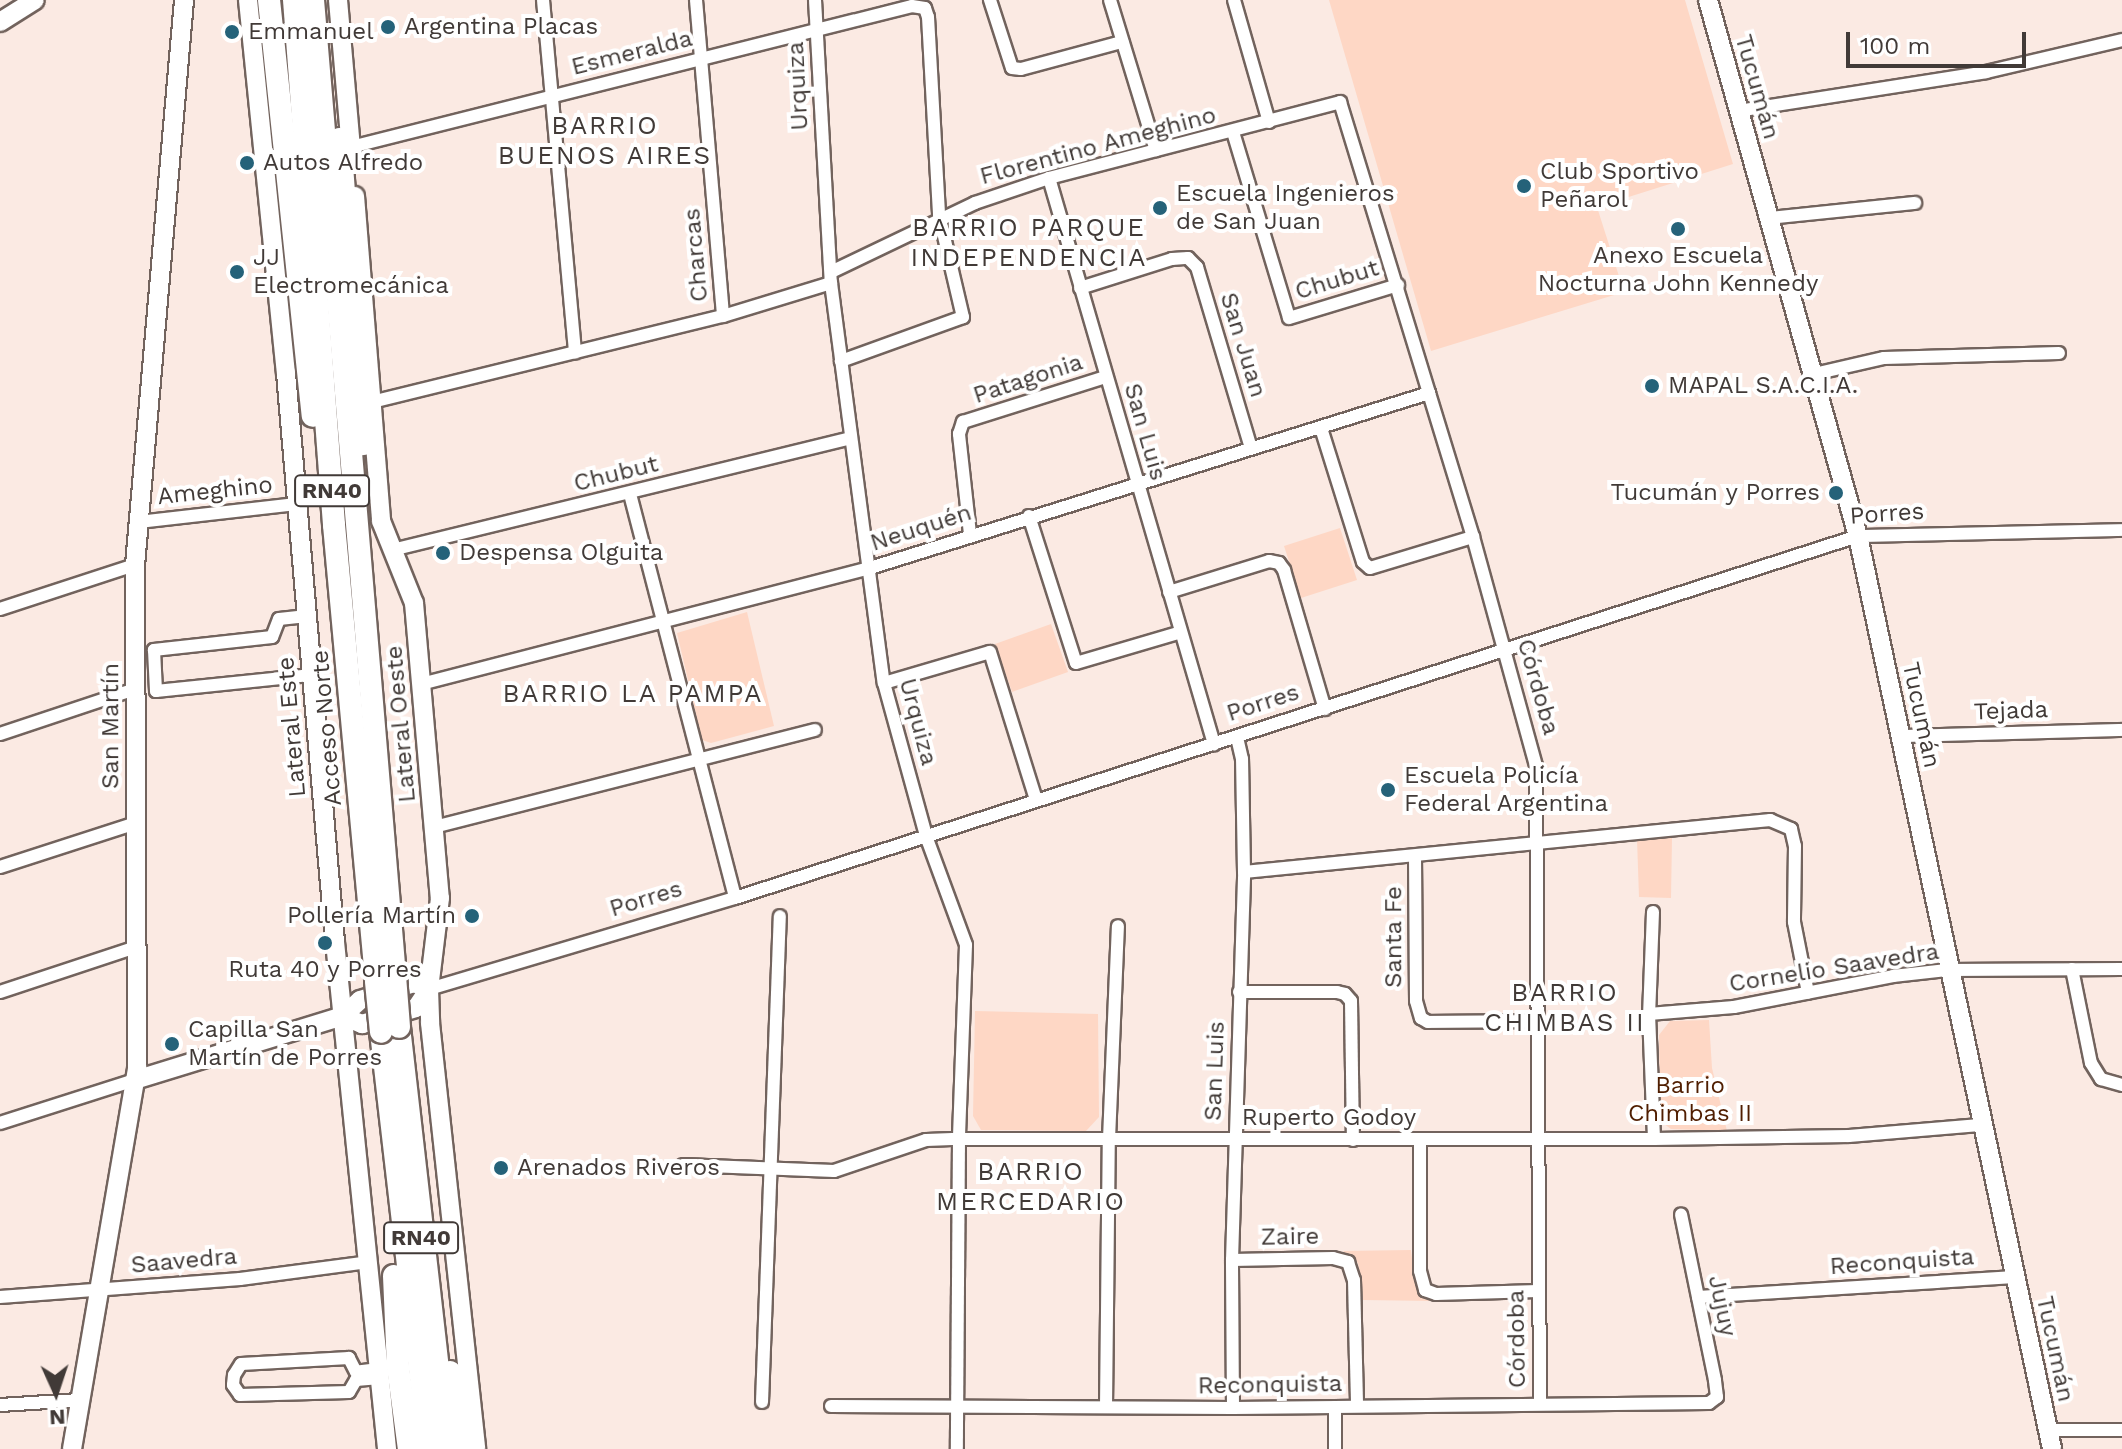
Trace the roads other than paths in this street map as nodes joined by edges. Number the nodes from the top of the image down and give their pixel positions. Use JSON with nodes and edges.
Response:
{"nodes":[{"id":1,"x":35,"y":0,"type":"edge"},
{"id":2,"x":184,"y":0,"type":"edge"},
{"id":3,"x":248,"y":0,"type":"edge"},
{"id":4,"x":269,"y":0,"type":"edge"},
{"id":5,"x":294,"y":0,"type":"edge"},
{"id":6,"x":313,"y":0,"type":"edge"},
{"id":7,"x":328,"y":0,"type":"edge"},
{"id":8,"x":338,"y":0,"type":"edge"},
{"id":9,"x":543,"y":0,"type":"edge"},
{"id":10,"x":696,"y":0,"type":"edge"},
{"id":11,"x":815,"y":0,"type":"edge"},
{"id":12,"x":990,"y":0,"type":"edge"},
{"id":13,"x":1110,"y":0,"type":"edge"},
{"id":14,"x":1234,"y":0,"type":"edge"},
{"id":15,"x":1711,"y":1,"type":"edge"},
{"id":16,"x":0,"y":22,"type":"edge"},
{"id":17,"x":816,"y":30,"type":"junction"},
{"id":18,"x":2122,"y":40,"type":"edge"},
{"id":19,"x":1122,"y":42,"type":"junction"},
{"id":20,"x":702,"y":58,"type":"junction"},
{"id":21,"x":553,"y":96,"type":"junction"},
{"id":22,"x":1340,"y":102,"type":"joint"},
{"id":23,"x":1738,"y":111,"type":"junction"},
{"id":24,"x":1269,"y":122,"type":"junction"},
{"id":25,"x":1233,"y":132,"type":"junction"},
{"id":26,"x":351,"y":147,"type":"junction"},
{"id":27,"x":1156,"y":150,"type":"junction"},
{"id":28,"x":1049,"y":178,"type":"junction"},
{"id":29,"x":1915,"y":203,"type":"dead end"},
{"id":30,"x":1769,"y":218,"type":"junction"},
{"id":31,"x":940,"y":220,"type":"junction"},
{"id":32,"x":831,"y":278,"type":"junction"},
{"id":33,"x":1398,"y":285,"type":"junction"},
{"id":34,"x":1080,"y":288,"type":"junction"},
{"id":35,"x":723,"y":316,"type":"junction"},
{"id":36,"x":575,"y":353,"type":"junction"},
{"id":37,"x":2059,"y":353,"type":"dead end"},
{"id":38,"x":841,"y":361,"type":"junction"},
{"id":39,"x":1814,"y":374,"type":"junction"},
{"id":40,"x":1106,"y":377,"type":"junction"},
{"id":41,"x":1429,"y":393,"type":"junction"},
{"id":42,"x":372,"y":402,"type":"junction"},
{"id":43,"x":1321,"y":428,"type":"junction"},
{"id":44,"x":850,"y":438,"type":"junction"},
{"id":45,"x":1251,"y":448,"type":"junction"},
{"id":46,"x":1137,"y":483,"type":"junction"},
{"id":47,"x":630,"y":494,"type":"junction"},
{"id":48,"x":297,"y":504,"type":"junction"},
{"id":49,"x":1029,"y":516,"type":"junction"},
{"id":50,"x":138,"y":522,"type":"junction"},
{"id":51,"x":334,"y":525,"type":"junction"},
{"id":52,"x":2122,"y":530,"type":"edge"},
{"id":53,"x":970,"y":534,"type":"junction"},
{"id":54,"x":1858,"y":536,"type":"junction"},
{"id":55,"x":1473,"y":537,"type":"junction"},
{"id":56,"x":392,"y":550,"type":"junction"},
{"id":57,"x":135,"y":565,"type":"junction"},
{"id":58,"x":870,"y":568,"type":"junction"},
{"id":59,"x":1169,"y":592,"type":"junction"},
{"id":60,"x":360,"y":593,"type":"junction"},
{"id":61,"x":0,"y":609,"type":"edge"},
{"id":62,"x":307,"y":616,"type":"junction"},
{"id":63,"x":664,"y":623,"type":"junction"},
{"id":64,"x":1181,"y":632,"type":"junction"},
{"id":65,"x":1505,"y":651,"type":"junction"},
{"id":66,"x":312,"y":675,"type":"junction"},
{"id":67,"x":884,"y":683,"type":"junction"},
{"id":68,"x":421,"y":684,"type":"junction"},
{"id":69,"x":135,"y":689,"type":"junction"},
{"id":70,"x":1325,"y":709,"type":"junction"},
{"id":71,"x":815,"y":730,"type":"dead end"},
{"id":72,"x":2122,"y":730,"type":"edge"},
{"id":73,"x":0,"y":734,"type":"edge"},
{"id":74,"x":1902,"y":736,"type":"junction"},
{"id":75,"x":1237,"y":737,"type":"junction"},
{"id":76,"x":1214,"y":744,"type":"junction"},
{"id":77,"x":698,"y":761,"type":"junction"},
{"id":78,"x":1036,"y":800,"type":"junction"},
{"id":79,"x":136,"y":823,"type":"junction"},
{"id":80,"x":434,"y":827,"type":"junction"},
{"id":81,"x":926,"y":836,"type":"junction"},
{"id":82,"x":1536,"y":843,"type":"junction"},
{"id":83,"x":1415,"y":856,"type":"junction"},
{"id":84,"x":0,"y":867,"type":"edge"},
{"id":85,"x":1244,"y":872,"type":"junction"},
{"id":86,"x":735,"y":898,"type":"junction"},
{"id":87,"x":1653,"y":912,"type":"dead end"},
{"id":88,"x":780,"y":916,"type":"dead end"},
{"id":89,"x":1118,"y":926,"type":"dead end"},
{"id":90,"x":136,"y":947,"type":"junction"},
{"id":91,"x":2072,"y":969,"type":"junction"},
{"id":92,"x":2122,"y":969,"type":"edge"},
{"id":93,"x":1947,"y":970,"type":"junction"},
{"id":94,"x":385,"y":979,"type":"junction"},
{"id":95,"x":429,"y":989,"type":"junction"},
{"id":96,"x":0,"y":992,"type":"edge"},
{"id":97,"x":1239,"y":992,"type":"junction"},
{"id":98,"x":1808,"y":993,"type":"junction"},
{"id":99,"x":1649,"y":1014,"type":"junction"},
{"id":100,"x":343,"y":1016,"type":"junction"},
{"id":101,"x":1536,"y":1021,"type":"junction"},
{"id":102,"x":390,"y":1030,"type":"junction"},
{"id":103,"x":135,"y":1080,"type":"junction"},
{"id":104,"x":2122,"y":1085,"type":"edge"},
{"id":105,"x":0,"y":1123,"type":"edge"},
{"id":106,"x":1980,"y":1125,"type":"junction"},
{"id":107,"x":390,"y":1127,"type":"junction"},
{"id":108,"x":959,"y":1139,"type":"junction"},
{"id":109,"x":1109,"y":1139,"type":"junction"},
{"id":110,"x":1235,"y":1139,"type":"junction"},
{"id":111,"x":1654,"y":1139,"type":"junction"},
{"id":112,"x":1353,"y":1140,"type":"junction"},
{"id":113,"x":1538,"y":1140,"type":"junction"},
{"id":114,"x":1420,"y":1141,"type":"junction"},
{"id":115,"x":683,"y":1165,"type":"dead end"},
{"id":116,"x":771,"y":1169,"type":"junction"},
{"id":117,"x":416,"y":1189,"type":"junction"},
{"id":118,"x":1681,"y":1214,"type":"dead end"},
{"id":119,"x":1232,"y":1260,"type":"junction"},
{"id":120,"x":370,"y":1262,"type":"junction"},
{"id":121,"x":2014,"y":1277,"type":"junction"},
{"id":122,"x":98,"y":1291,"type":"junction"},
{"id":123,"x":1538,"y":1291,"type":"junction"},
{"id":124,"x":0,"y":1297,"type":"edge"},
{"id":125,"x":1698,"y":1297,"type":"junction"},
{"id":126,"x":379,"y":1373,"type":"junction"},
{"id":127,"x":80,"y":1400,"type":"junction"},
{"id":128,"x":762,"y":1402,"type":"dead end"},
{"id":129,"x":1709,"y":1403,"type":"joint"},
{"id":130,"x":1540,"y":1404,"type":"junction"},
{"id":131,"x":0,"y":1405,"type":"edge"},
{"id":132,"x":831,"y":1406,"type":"dead end"},
{"id":133,"x":1357,"y":1406,"type":"junction"},
{"id":134,"x":1106,"y":1407,"type":"junction"},
{"id":135,"x":1335,"y":1407,"type":"junction"},
{"id":136,"x":1233,"y":1408,"type":"junction"},
{"id":137,"x":957,"y":1409,"type":"junction"},
{"id":138,"x":2048,"y":1430,"type":"junction"},
{"id":139,"x":2122,"y":1430,"type":"edge"},
{"id":140,"x":72,"y":1449,"type":"edge"},
{"id":141,"x":387,"y":1449,"type":"edge"},
{"id":142,"x":409,"y":1449,"type":"edge"},
{"id":143,"x":429,"y":1449,"type":"edge"},
{"id":144,"x":447,"y":1449,"type":"edge"},
{"id":145,"x":464,"y":1449,"type":"edge"},
{"id":146,"x":476,"y":1449,"type":"edge"},
{"id":147,"x":957,"y":1449,"type":"edge"},
{"id":148,"x":1335,"y":1449,"type":"edge"},
{"id":149,"x":2052,"y":1449,"type":"edge"}],
"edges":[{"from":1,"to":16,"type":"street"},
{"from":2,"to":50,"type":"street","name":"San Martín"},
{"from":3,"to":48,"type":"street","name":"Lateral Este"},
{"from":4,"to":51,"type":"highway"},
{"from":5,"to":51,"type":"highway","name":"Acceso Norte","number":"RN40"},
{"from":6,"to":60,"type":"highway","name":"Acceso Norte","number":"RN40"},
{"from":7,"to":60,"type":"highway"},
{"from":8,"to":26,"type":"street","name":"Lateral Oeste"},
{"from":9,"to":21,"type":"street"},
{"from":10,"to":20,"type":"street","name":"Charcas"},
{"from":11,"to":17,"type":"street","name":"Urquiza"},
{"from":12,"to":19,"type":"street"},
{"from":13,"to":19,"type":"street"},
{"from":14,"to":24,"type":"street"},
{"from":15,"to":23,"type":"street","name":"Tucumán"},
{"from":17,"to":20,"type":"street","name":"Esmeralda"},
{"from":17,"to":31,"type":"street","name":"Esmeralda"},
{"from":17,"to":32,"type":"street","name":"Urquiza"},
{"from":18,"to":23,"type":"street"},
{"from":19,"to":27,"type":"street"},
{"from":20,"to":21,"type":"street","name":"Esmeralda"},
{"from":20,"to":35,"type":"street","name":"Charcas"},
{"from":21,"to":26,"type":"street","name":"Esmeralda"},
{"from":21,"to":36,"type":"street"},
{"from":22,"to":24,"type":"street","name":"Florentino Ameghino"},
{"from":22,"to":33,"type":"street","name":"Córdoba"},
{"from":23,"to":30,"type":"street","name":"Tucumán"},
{"from":24,"to":25,"type":"street","name":"Florentino Ameghino"},
{"from":25,"to":27,"type":"street","name":"Florentino Ameghino"},
{"from":25,"to":33,"type":"street","name":"Chubut"},
{"from":26,"to":42,"type":"street","name":"Lateral Oeste"},
{"from":27,"to":28,"type":"street","name":"Florentino Ameghino"},
{"from":28,"to":31,"type":"street","name":"Florentino Ameghino"},
{"from":28,"to":34,"type":"street","name":"San Luis"},
{"from":29,"to":30,"type":"street"},
{"from":30,"to":39,"type":"street","name":"Tucumán"},
{"from":31,"to":32,"type":"street","name":"Florentino Ameghino"},
{"from":31,"to":38,"type":"street"},
{"from":32,"to":35,"type":"street","name":"Florentino Ameghino"},
{"from":32,"to":38,"type":"street","name":"Urquiza"},
{"from":33,"to":41,"type":"street","name":"Córdoba"},
{"from":34,"to":40,"type":"street","name":"San Luis"},
{"from":34,"to":45,"type":"street","name":"San Juan"},
{"from":35,"to":36,"type":"street","name":"Florentino Ameghino"},
{"from":36,"to":42,"type":"street","name":"Florentino Ameghino"},
{"from":37,"to":39,"type":"street"},
{"from":38,"to":44,"type":"street","name":"Urquiza"},
{"from":39,"to":54,"type":"street","name":"Tucumán"},
{"from":40,"to":46,"type":"street","name":"San Luis"},
{"from":40,"to":53,"type":"street","name":"Patagonia"},
{"from":41,"to":43,"type":"street","name":"Neuquén"},
{"from":41,"to":55,"type":"street","name":"Córdoba"},
{"from":42,"to":56,"type":"street","name":"Lateral Oeste"},
{"from":43,"to":45,"type":"street","name":"Neuquén"},
{"from":43,"to":55,"type":"street"},
{"from":44,"to":47,"type":"street","name":"Chubut"},
{"from":44,"to":58,"type":"street","name":"Urquiza"},
{"from":45,"to":46,"type":"street","name":"Neuquén"},
{"from":46,"to":49,"type":"street","name":"Neuquén"},
{"from":46,"to":59,"type":"street","name":"San Luis"},
{"from":47,"to":56,"type":"street","name":"Chubut"},
{"from":47,"to":63,"type":"street"},
{"from":48,"to":50,"type":"street","name":"Ameghino"},
{"from":48,"to":62,"type":"street","name":"Lateral Este"},
{"from":49,"to":53,"type":"street","name":"Neuquén"},
{"from":49,"to":64,"type":"street"},
{"from":50,"to":57,"type":"street","name":"San Martín"},
{"from":51,"to":94,"type":"highway","name":"Acceso Norte","number":"RN40"},
{"from":52,"to":54,"type":"street","name":"Porres"},
{"from":53,"to":58,"type":"street","name":"Neuquén"},
{"from":54,"to":65,"type":"street","name":"Porres"},
{"from":54,"to":74,"type":"street","name":"Tucumán"},
{"from":55,"to":65,"type":"street","name":"Córdoba"},
{"from":56,"to":68,"type":"street","name":"Lateral Oeste"},
{"from":57,"to":61,"type":"street"},
{"from":57,"to":69,"type":"street","name":"San Martín"},
{"from":58,"to":63,"type":"street","name":"Neuquén"},
{"from":58,"to":67,"type":"street","name":"Urquiza"},
{"from":59,"to":64,"type":"street","name":"San Luis"},
{"from":59,"to":70,"type":"street"},
{"from":60,"to":94,"type":"highway","name":"Acceso Norte","number":"RN40"},
{"from":62,"to":66,"type":"street","name":"Lateral Este"},
{"from":62,"to":66,"type":"street"},
{"from":63,"to":68,"type":"street","name":"Neuquén"},
{"from":63,"to":77,"type":"street"},
{"from":64,"to":76,"type":"street","name":"San Luis"},
{"from":65,"to":70,"type":"street","name":"Porres"},
{"from":65,"to":82,"type":"street","name":"Córdoba"},
{"from":66,"to":100,"type":"street","name":"Lateral Este"},
{"from":67,"to":78,"type":"street"},
{"from":67,"to":81,"type":"street","name":"Urquiza"},
{"from":68,"to":80,"type":"street","name":"Lateral Oeste"},
{"from":69,"to":73,"type":"street"},
{"from":69,"to":79,"type":"street","name":"San Martín"},
{"from":70,"to":75,"type":"street","name":"Porres"},
{"from":71,"to":77,"type":"street"},
{"from":72,"to":74,"type":"street","name":"Tejada"},
{"from":74,"to":93,"type":"street","name":"Tucumán"},
{"from":75,"to":76,"type":"street","name":"Porres"},
{"from":75,"to":85,"type":"street","name":"San Luis"},
{"from":76,"to":78,"type":"street","name":"Porres"},
{"from":77,"to":80,"type":"street"},
{"from":77,"to":86,"type":"street"},
{"from":78,"to":81,"type":"street","name":"Porres"},
{"from":79,"to":84,"type":"street"},
{"from":79,"to":90,"type":"street","name":"San Martín"},
{"from":80,"to":95,"type":"street","name":"Lateral Oeste"},
{"from":81,"to":86,"type":"street","name":"Porres"},
{"from":81,"to":108,"type":"street","name":"Urquiza"},
{"from":82,"to":83,"type":"street"},
{"from":82,"to":98,"type":"street"},
{"from":82,"to":101,"type":"street","name":"Córdoba"},
{"from":83,"to":85,"type":"street"},
{"from":83,"to":101,"type":"street","name":"Santa Fe"},
{"from":85,"to":97,"type":"street","name":"San Luis"},
{"from":86,"to":95,"type":"street","name":"Porres"},
{"from":87,"to":99,"type":"street"},
{"from":88,"to":116,"type":"street"},
{"from":89,"to":109,"type":"street"},
{"from":90,"to":96,"type":"street"},
{"from":90,"to":103,"type":"street","name":"San Martín"},
{"from":91,"to":92,"type":"street","name":"Cornelio Saavedra"},
{"from":91,"to":93,"type":"street","name":"Cornelio Saavedra"},
{"from":91,"to":104,"type":"street"},
{"from":93,"to":98,"type":"street","name":"Cornelio Saavedra"},
{"from":93,"to":106,"type":"street","name":"Tucumán"},
{"from":94,"to":102,"type":"highway","name":"Acceso Norte","number":"RN40","bridge":true},
{"from":95,"to":100,"type":"street","name":"Porres"},
{"from":95,"to":146,"type":"street","name":"Lateral Oeste"},
{"from":97,"to":110,"type":"street","name":"San Luis"},
{"from":97,"to":112,"type":"street"},
{"from":98,"to":99,"type":"street","name":"Cornelio Saavedra"},
{"from":99,"to":111,"type":"street"},
{"from":100,"to":103,"type":"street","name":"Porres"},
{"from":100,"to":120,"type":"street","name":"Lateral Este"},
{"from":101,"to":113,"type":"street","name":"Córdoba"},
{"from":102,"to":107,"type":"highway","name":"Acceso Norte","number":"RN40"},
{"from":102,"to":117,"type":"highway","name":"Acceso Norte","number":"RN40"},
{"from":103,"to":105,"type":"street","name":"Porres"},
{"from":103,"to":122,"type":"street","name":"San Martín"},
{"from":106,"to":111,"type":"street","name":"Ruperto Godoy"},
{"from":106,"to":121,"type":"street","name":"Tucumán"},
{"from":107,"to":142,"type":"highway"},
{"from":107,"to":143,"type":"highway","name":"Acceso Norte","number":"RN40"},
{"from":108,"to":109,"type":"street","name":"Ruperto Godoy"},
{"from":108,"to":116,"type":"street","name":"Ruperto Godoy"},
{"from":108,"to":137,"type":"street","name":"Urquiza"},
{"from":109,"to":110,"type":"street","name":"Ruperto Godoy"},
{"from":109,"to":134,"type":"street"},
{"from":110,"to":112,"type":"street","name":"Ruperto Godoy"},
{"from":110,"to":119,"type":"street","name":"San Luis"},
{"from":111,"to":113,"type":"street","name":"Ruperto Godoy"},
{"from":112,"to":114,"type":"street","name":"Ruperto Godoy"},
{"from":113,"to":114,"type":"street","name":"Ruperto Godoy"},
{"from":113,"to":123,"type":"street","name":"Córdoba"},
{"from":114,"to":123,"type":"street"},
{"from":115,"to":116,"type":"street","name":"Ruperto Godoy"},
{"from":116,"to":128,"type":"street"},
{"from":117,"to":144,"type":"highway","name":"Acceso Norte","number":"RN40"},
{"from":117,"to":145,"type":"highway"},
{"from":118,"to":125,"type":"street","name":"Jujuy"},
{"from":119,"to":133,"type":"street","name":"Zaire"},
{"from":119,"to":136,"type":"street","name":"San Luis"},
{"from":120,"to":122,"type":"street","name":"Saavedra"},
{"from":120,"to":126,"type":"street","name":"Lateral Este"},
{"from":121,"to":125,"type":"street","name":"Reconquista"},
{"from":121,"to":138,"type":"street","name":"Tucumán"},
{"from":122,"to":124,"type":"street","name":"Saavedra"},
{"from":122,"to":127,"type":"street","name":"San Martín"},
{"from":123,"to":130,"type":"street","name":"Córdoba"},
{"from":125,"to":129,"type":"street","name":"Jujuy"},
{"from":126,"to":126,"type":"street"},
{"from":126,"to":141,"type":"street","name":"Lateral Este"},
{"from":127,"to":131,"type":"street"},
{"from":127,"to":140,"type":"street","name":"San Martín"},
{"from":129,"to":130,"type":"street","name":"Reconquista"},
{"from":130,"to":133,"type":"street","name":"Reconquista"},
{"from":132,"to":137,"type":"street","name":"Reconquista"},
{"from":133,"to":135,"type":"street","name":"Reconquista"},
{"from":134,"to":136,"type":"street","name":"Reconquista"},
{"from":134,"to":137,"type":"street","name":"Reconquista"},
{"from":135,"to":136,"type":"street","name":"Reconquista"},
{"from":135,"to":148,"type":"street"},
{"from":137,"to":147,"type":"street","name":"Urquiza"},
{"from":138,"to":139,"type":"street"},
{"from":138,"to":149,"type":"street","name":"Tucumán"}]}
